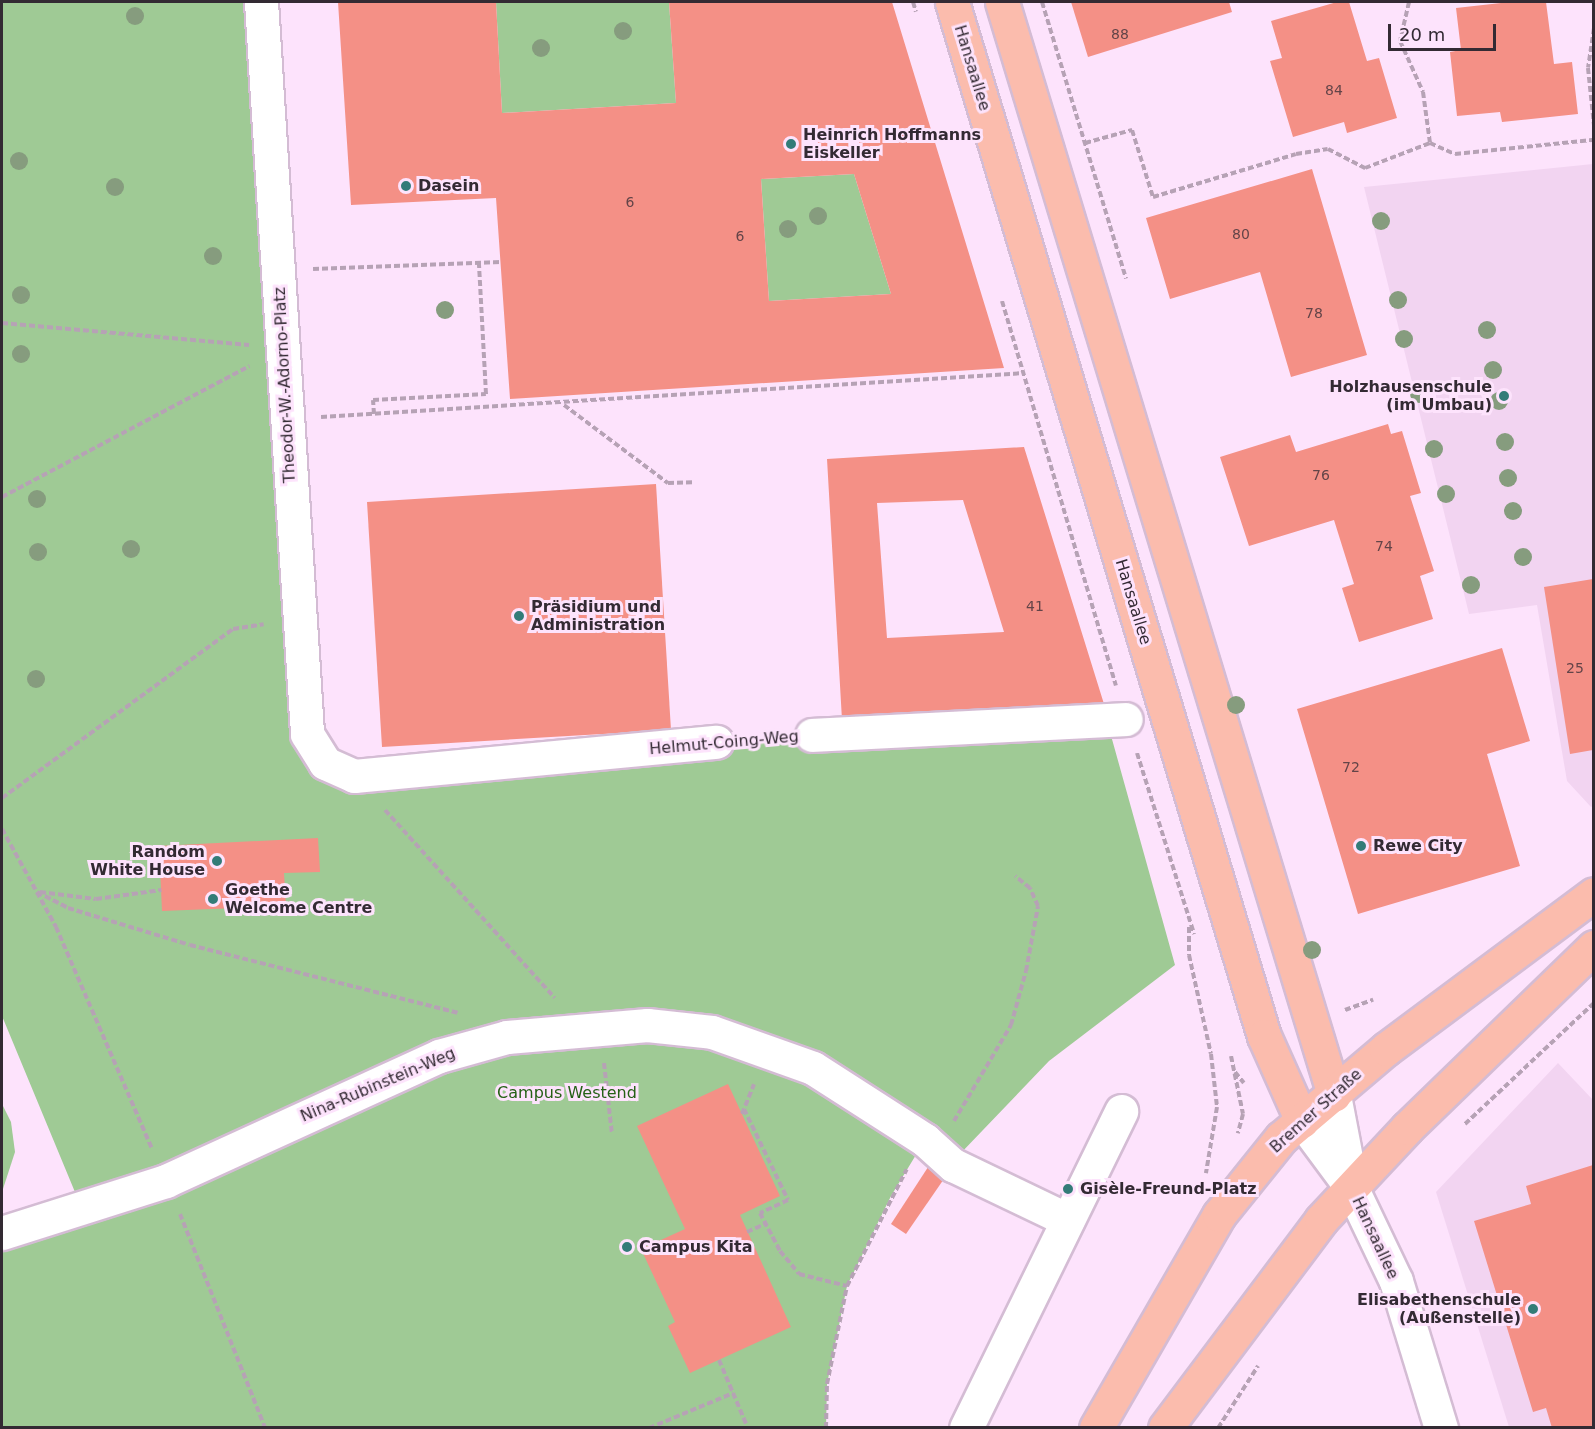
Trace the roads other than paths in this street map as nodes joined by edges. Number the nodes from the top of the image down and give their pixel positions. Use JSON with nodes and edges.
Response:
{"nodes":[{"id":1,"x":261,"y":2,"type":"edge"},
{"id":2,"x":952,"y":2,"type":"edge"},
{"id":3,"x":1002,"y":2,"type":"edge"},
{"id":4,"x":1126,"y":719,"type":"road end"},
{"id":5,"x":812,"y":735,"type":"road end"},
{"id":6,"x":716,"y":742,"type":"road end"},
{"id":7,"x":325,"y":764,"type":"joint"},
{"id":8,"x":1593,"y":894,"type":"edge"},
{"id":9,"x":1593,"y":947,"type":"edge"},
{"id":10,"x":1334,"y":1095,"type":"junction"},
{"id":11,"x":1122,"y":1110,"type":"dead end"},
{"id":12,"x":1302,"y":1121,"type":"junction"},
{"id":13,"x":1351,"y":1187,"type":"junction"},
{"id":14,"x":1068,"y":1220,"type":"junction"},
{"id":15,"x":2,"y":1233,"type":"edge"},
{"id":16,"x":966,"y":1428,"type":"edge"},
{"id":17,"x":1096,"y":1428,"type":"edge"},
{"id":18,"x":1165,"y":1428,"type":"edge"},
{"id":19,"x":1441,"y":1428,"type":"edge"}],
"edges":[{"from":1,"to":7,"type":"street","name":"Theodor-W.-Adorno-Platz"},
{"from":2,"to":12,"type":"main road","name":"Hansaallee"},
{"from":3,"to":10,"type":"main road","name":"Hansaallee"},
{"from":4,"to":5,"type":"street","name":"Helmut-Coing-Weg"},
{"from":6,"to":7,"type":"street","name":"Helmut-Coing-Weg"},
{"from":8,"to":10,"type":"main road","name":"Bremer Straße"},
{"from":9,"to":13,"type":"main road"},
{"from":10,"to":12,"type":"main road","name":"Bremer Straße"},
{"from":10,"to":13,"type":"street","name":"Hansaallee"},
{"from":11,"to":14,"type":"street"},
{"from":12,"to":13,"type":"street","name":"Hansaallee"},
{"from":12,"to":17,"type":"main road","name":"Bremer Straße"},
{"from":13,"to":18,"type":"main road"},
{"from":13,"to":19,"type":"street","name":"Hansaallee"},
{"from":14,"to":15,"type":"street","name":"Nina-Rubinstein-Weg"},
{"from":14,"to":16,"type":"street"}]}
